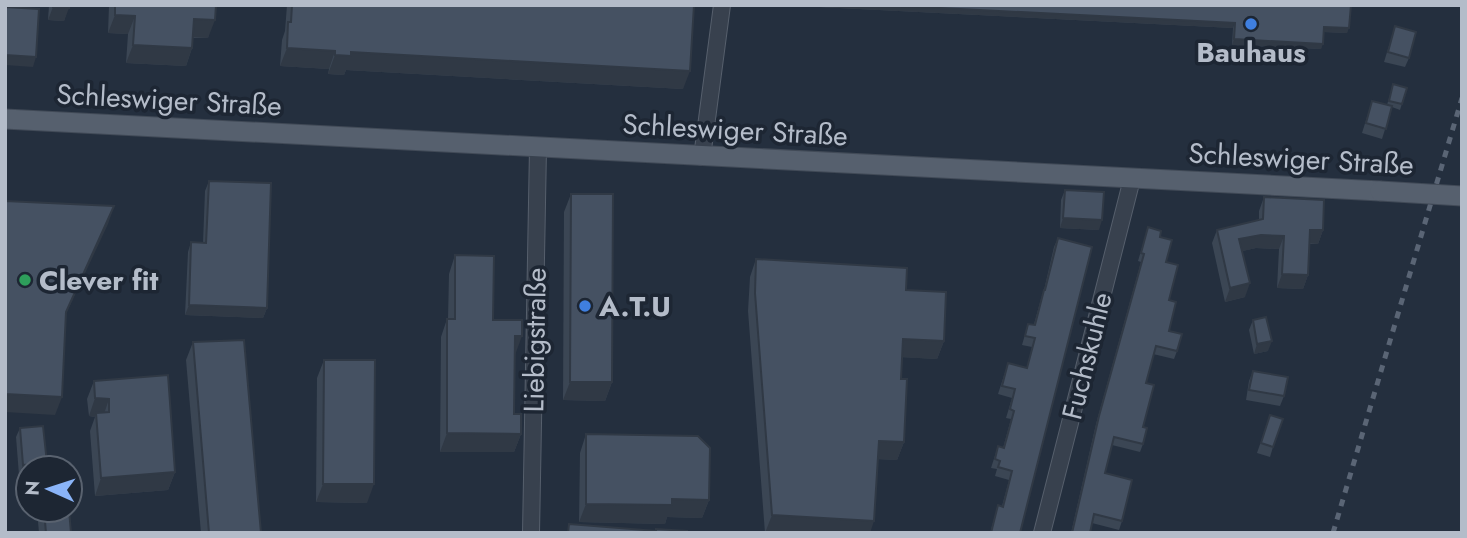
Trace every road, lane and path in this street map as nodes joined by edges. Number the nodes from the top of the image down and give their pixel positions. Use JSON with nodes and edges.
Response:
{"nodes":[{"id":1,"x":722,"y":5,"type":"edge"},
{"id":2,"x":5,"y":119,"type":"edge"},
{"id":3,"x":538,"y":148,"type":"junction"},
{"id":4,"x":702,"y":157,"type":"junction"},
{"id":5,"x":1132,"y":179,"type":"junction"},
{"id":6,"x":1462,"y":196,"type":"edge"},
{"id":7,"x":531,"y":533,"type":"edge"},
{"id":8,"x":1042,"y":533,"type":"edge"}],
"edges":[{"from":1,"to":4,"type":"street"},
{"from":2,"to":3,"type":"main road","name":"Schleswiger Straße"},
{"from":3,"to":4,"type":"main road","name":"Schleswiger Straße"},
{"from":3,"to":7,"type":"street","name":"Liebigstraße"},
{"from":4,"to":5,"type":"main road","name":"Schleswiger Straße"},
{"from":5,"to":6,"type":"main road","name":"Schleswiger Straße","bridge":true},
{"from":5,"to":8,"type":"street","name":"Fuchskuhle"}]}
